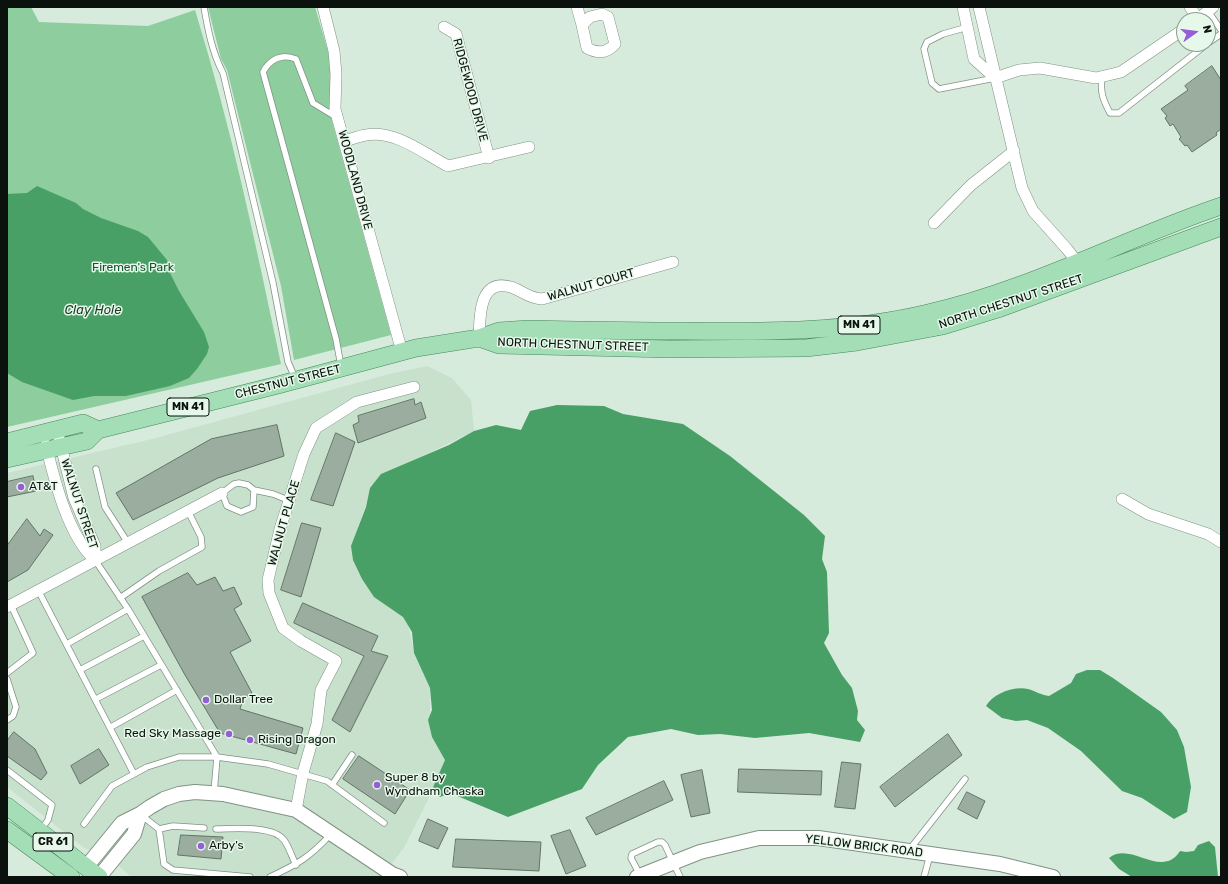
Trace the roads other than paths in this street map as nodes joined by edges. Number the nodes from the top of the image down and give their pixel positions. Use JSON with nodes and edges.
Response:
{"nodes":[{"id":1,"x":204,"y":7,"type":"edge"},
{"id":2,"x":323,"y":7,"type":"edge"},
{"id":3,"x":577,"y":7,"type":"edge"},
{"id":4,"x":963,"y":7,"type":"edge"},
{"id":5,"x":979,"y":7,"type":"edge"},
{"id":6,"x":1211,"y":9,"type":"edge"},
{"id":7,"x":603,"y":11,"type":"edge"},
{"id":8,"x":582,"y":25,"type":"junction"},
{"id":9,"x":444,"y":27,"type":"dead end"},
{"id":10,"x":968,"y":27,"type":"junction"},
{"id":11,"x":1221,"y":30,"type":"edge"},
{"id":12,"x":1176,"y":34,"type":"edge"},
{"id":13,"x":1198,"y":52,"type":"edge"},
{"id":14,"x":1102,"y":77,"type":"junction"},
{"id":15,"x":995,"y":78,"type":"junction"},
{"id":16,"x":338,"y":119,"type":"junction"},
{"id":17,"x":345,"y":141,"type":"junction"},
{"id":18,"x":529,"y":147,"type":"dead end"},
{"id":19,"x":1014,"y":151,"type":"junction"},
{"id":20,"x":489,"y":158,"type":"junction"},
{"id":21,"x":1221,"y":206,"type":"edge"},
{"id":22,"x":934,"y":223,"type":"dead end"},
{"id":23,"x":1221,"y":228,"type":"edge"},
{"id":24,"x":673,"y":262,"type":"dead end"},
{"id":25,"x":1076,"y":262,"type":"junction"},
{"id":26,"x":479,"y":338,"type":"junction"},
{"id":27,"x":402,"y":352,"type":"junction"},
{"id":28,"x":342,"y":369,"type":"junction"},
{"id":29,"x":296,"y":381,"type":"junction"},
{"id":30,"x":414,"y":387,"type":"dead end"},
{"id":31,"x":98,"y":430,"type":"junction"},
{"id":32,"x":50,"y":431,"type":"junction"},
{"id":33,"x":7,"y":442,"type":"edge"},
{"id":34,"x":54,"y":449,"type":"junction"},
{"id":35,"x":7,"y":459,"type":"edge"},
{"id":36,"x":96,"y":469,"type":"dead end"},
{"id":37,"x":254,"y":490,"type":"junction"},
{"id":38,"x":222,"y":493,"type":"junction"},
{"id":39,"x":1122,"y":499,"type":"dead end"},
{"id":40,"x":288,"y":500,"type":"junction"},
{"id":41,"x":188,"y":511,"type":"junction"},
{"id":42,"x":1221,"y":542,"type":"edge"},
{"id":43,"x":128,"y":543,"type":"junction"},
{"id":44,"x":95,"y":560,"type":"junction"},
{"id":45,"x":38,"y":590,"type":"junction"},
{"id":46,"x":120,"y":598,"type":"junction"},
{"id":47,"x":9,"y":606,"type":"edge"},
{"id":48,"x":128,"y":609,"type":"junction"},
{"id":49,"x":144,"y":636,"type":"junction"},
{"id":50,"x":66,"y":644,"type":"junction"},
{"id":51,"x":161,"y":665,"type":"junction"},
{"id":52,"x":80,"y":670,"type":"junction"},
{"id":53,"x":7,"y":673,"type":"edge"},
{"id":54,"x":7,"y":678,"type":"edge"},
{"id":55,"x":177,"y":690,"type":"junction"},
{"id":56,"x":96,"y":699,"type":"junction"},
{"id":57,"x":7,"y":720,"type":"edge"},
{"id":58,"x":111,"y":727,"type":"junction"},
{"id":59,"x":352,"y":755,"type":"dead end"},
{"id":60,"x":217,"y":757,"type":"junction"},
{"id":61,"x":7,"y":770,"type":"edge"},
{"id":62,"x":303,"y":773,"type":"junction"},
{"id":63,"x":134,"y":774,"type":"junction"},
{"id":64,"x":965,"y":779,"type":"dead end"},
{"id":65,"x":332,"y":785,"type":"junction"},
{"id":66,"x":214,"y":793,"type":"junction"},
{"id":67,"x":7,"y":806,"type":"edge"},
{"id":68,"x":296,"y":810,"type":"junction"},
{"id":69,"x":140,"y":814,"type":"junction"},
{"id":70,"x":384,"y":823,"type":"dead end"},
{"id":71,"x":84,"y":824,"type":"dead end"},
{"id":72,"x":204,"y":828,"type":"dead end"},
{"id":73,"x":159,"y":829,"type":"junction"},
{"id":74,"x":216,"y":829,"type":"dead end"},
{"id":75,"x":7,"y":830,"type":"edge"},
{"id":76,"x":40,"y":832,"type":"junction"},
{"id":77,"x":332,"y":834,"type":"junction"},
{"id":78,"x":30,"y":845,"type":"junction"},
{"id":79,"x":908,"y":851,"type":"junction"},
{"id":80,"x":930,"y":855,"type":"junction"},
{"id":81,"x":673,"y":862,"type":"junction"},
{"id":82,"x":296,"y":865,"type":"junction"},
{"id":83,"x":95,"y":873,"type":"edge"},
{"id":84,"x":638,"y":876,"type":"edge"},
{"id":85,"x":71,"y":877,"type":"edge"},
{"id":86,"x":250,"y":877,"type":"edge"},
{"id":87,"x":270,"y":877,"type":"edge"},
{"id":88,"x":400,"y":877,"type":"edge"},
{"id":89,"x":680,"y":877,"type":"edge"},
{"id":90,"x":924,"y":877,"type":"edge"},
{"id":91,"x":1053,"y":877,"type":"edge"}],
"edges":[{"from":1,"to":29,"type":"lane"},
{"from":2,"to":16,"type":"street","name":"WOODLAND DRIVE"},
{"from":3,"to":8,"type":"street"},
{"from":4,"to":10,"type":"street"},
{"from":5,"to":15,"type":"street"},
{"from":6,"to":11,"type":"lane"},
{"from":7,"to":8,"type":"street"},
{"from":7,"to":8,"type":"street"},
{"from":9,"to":20,"type":"street","name":"RIDGEWOOD DRIVE"},
{"from":10,"to":15,"type":"street"},
{"from":10,"to":15,"type":"lane"},
{"from":12,"to":14,"type":"street"},
{"from":13,"to":14,"type":"lane"},
{"from":14,"to":15,"type":"street"},
{"from":15,"to":19,"type":"street"},
{"from":16,"to":17,"type":"street","name":"WOODLAND DRIVE"},
{"from":16,"to":28,"type":"lane"},
{"from":17,"to":20,"type":"street"},
{"from":17,"to":27,"type":"street","name":"WOODLAND DRIVE"},
{"from":18,"to":20,"type":"street"},
{"from":19,"to":22,"type":"street"},
{"from":19,"to":25,"type":"street"},
{"from":21,"to":25,"type":"main road","name":"NORTH CHESTNUT STREET","number":"MN 41"},
{"from":23,"to":26,"type":"main road","name":"NORTH CHESTNUT STREET","number":"MN 41"},
{"from":24,"to":26,"type":"street","name":"WALNUT COURT"},
{"from":25,"to":26,"type":"main road","name":"NORTH CHESTNUT STREET","number":"MN 41"},
{"from":26,"to":27,"type":"main road","name":"CHESTNUT STREET","number":"MN 41"},
{"from":27,"to":28,"type":"main road","name":"CHESTNUT STREET","number":"MN 41"},
{"from":28,"to":29,"type":"main road","name":"CHESTNUT STREET","number":"MN 41"},
{"from":29,"to":31,"type":"main road","name":"CHESTNUT STREET","number":"MN 41"},
{"from":30,"to":40,"type":"street","name":"WALNUT PLACE"},
{"from":31,"to":32,"type":"main road"},
{"from":31,"to":34,"type":"main road","name":"CHESTNUT STREET","number":"MN 41"},
{"from":32,"to":33,"type":"main road"},
{"from":32,"to":34,"type":"street","name":"WALNUT STREET"},
{"from":34,"to":35,"type":"main road","name":"CHESTNUT STREET","number":"MN 41"},
{"from":34,"to":44,"type":"street","name":"WALNUT STREET"},
{"from":36,"to":43,"type":"lane"},
{"from":37,"to":38,"type":"lane"},
{"from":37,"to":38,"type":"lane"},
{"from":37,"to":40,"type":"lane"},
{"from":38,"to":41,"type":"street"},
{"from":39,"to":42,"type":"street"},
{"from":40,"to":62,"type":"street","name":"WALNUT PLACE"},
{"from":41,"to":43,"type":"street"},
{"from":41,"to":46,"type":"lane"},
{"from":43,"to":44,"type":"street"},
{"from":44,"to":45,"type":"street"},
{"from":44,"to":46,"type":"lane"},
{"from":45,"to":47,"type":"street"},
{"from":45,"to":50,"type":"lane"},
{"from":46,"to":48,"type":"lane"},
{"from":47,"to":53,"type":"lane"},
{"from":48,"to":49,"type":"lane"},
{"from":48,"to":50,"type":"lane"},
{"from":49,"to":51,"type":"lane"},
{"from":49,"to":52,"type":"lane"},
{"from":50,"to":52,"type":"lane"},
{"from":51,"to":55,"type":"lane"},
{"from":51,"to":56,"type":"lane"},
{"from":52,"to":56,"type":"lane"},
{"from":54,"to":57,"type":"lane"},
{"from":55,"to":58,"type":"lane"},
{"from":55,"to":60,"type":"lane"},
{"from":56,"to":58,"type":"lane"},
{"from":58,"to":63,"type":"lane"},
{"from":59,"to":65,"type":"lane"},
{"from":60,"to":62,"type":"lane"},
{"from":60,"to":63,"type":"lane"},
{"from":60,"to":66,"type":"lane"},
{"from":61,"to":76,"type":"lane"},
{"from":62,"to":65,"type":"lane"},
{"from":62,"to":68,"type":"street","name":"WALNUT PLACE"},
{"from":63,"to":71,"type":"lane"},
{"from":64,"to":79,"type":"lane"},
{"from":65,"to":70,"type":"lane"},
{"from":66,"to":68,"type":"street"},
{"from":66,"to":69,"type":"street"},
{"from":67,"to":76,"type":"main road","number":"CR 61"},
{"from":68,"to":77,"type":"street"},
{"from":69,"to":73,"type":"lane"},
{"from":69,"to":83,"type":"street"},
{"from":72,"to":73,"type":"lane"},
{"from":73,"to":86,"type":"lane"},
{"from":74,"to":82,"type":"lane"},
{"from":75,"to":78,"type":"main road","number":"CR 61"},
{"from":76,"to":78,"type":"lane"},
{"from":76,"to":83,"type":"main road","number":"CR 61"},
{"from":77,"to":82,"type":"lane"},
{"from":77,"to":88,"type":"street"},
{"from":78,"to":85,"type":"main road","number":"CR 61"},
{"from":79,"to":80,"type":"street","name":"YELLOW BRICK ROAD"},
{"from":79,"to":81,"type":"street","name":"YELLOW BRICK ROAD"},
{"from":80,"to":90,"type":"lane"},
{"from":80,"to":91,"type":"street","name":"YELLOW BRICK ROAD"},
{"from":81,"to":84,"type":"street","name":"YELLOW BRICK ROAD"},
{"from":81,"to":84,"type":"lane"},
{"from":81,"to":89,"type":"lane"},
{"from":82,"to":87,"type":"lane"}]}
